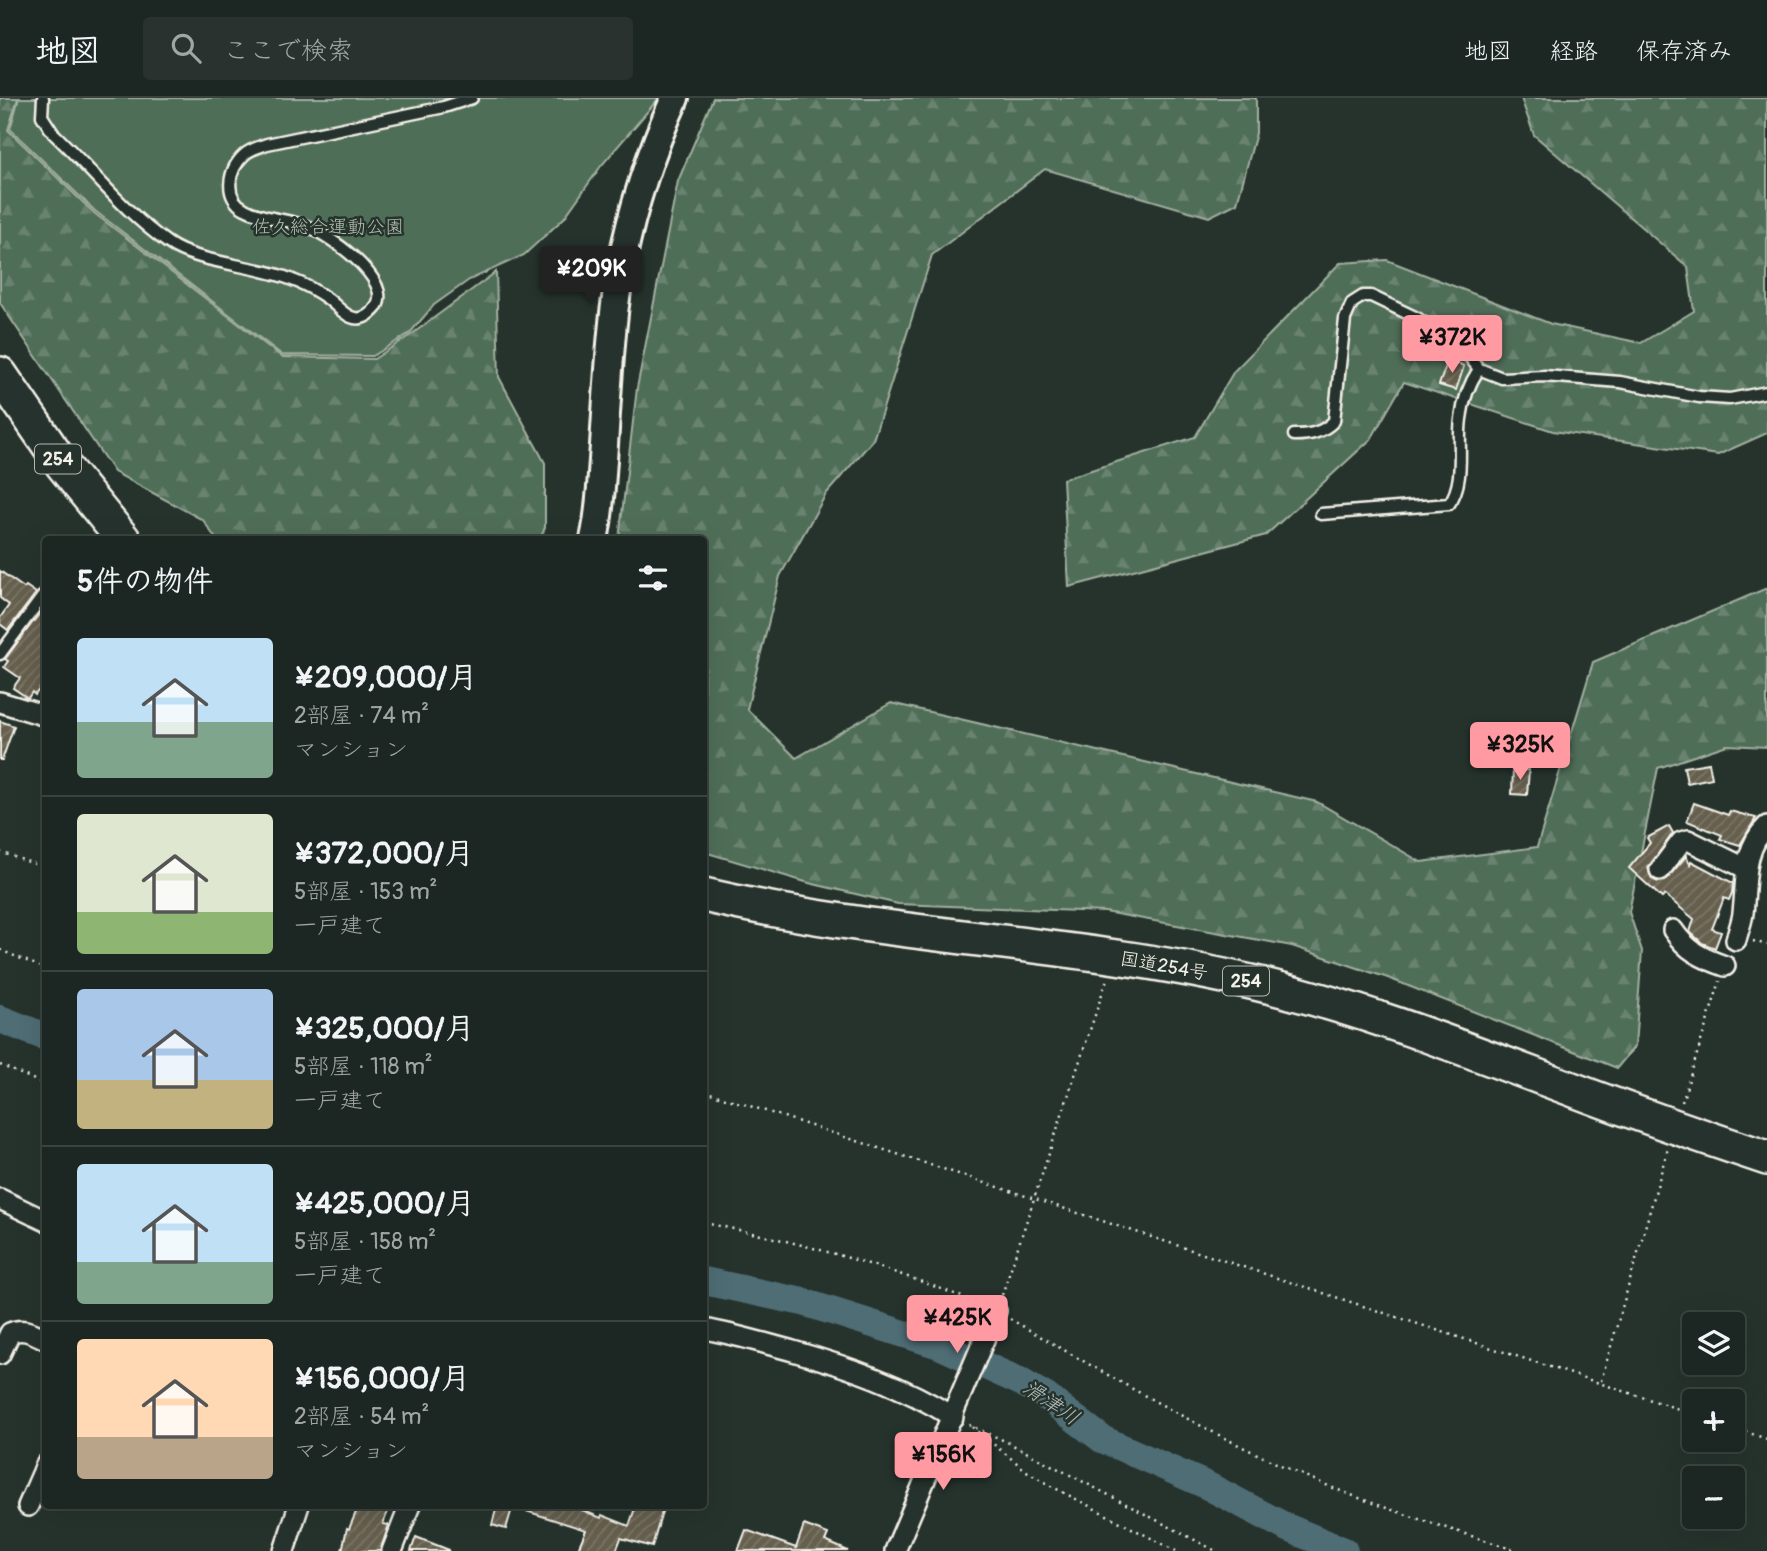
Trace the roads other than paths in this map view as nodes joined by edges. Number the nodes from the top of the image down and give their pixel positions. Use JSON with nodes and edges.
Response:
{"nodes":[{"id":1,"x":43,"y":98,"type":"edge"},
{"id":2,"x":472,"y":98,"type":"edge"},
{"id":3,"x":675,"y":98,"type":"edge"},
{"id":4,"x":1479,"y":369,"type":"junction"},
{"id":5,"x":0,"y":374,"type":"edge"},
{"id":6,"x":1767,"y":392,"type":"edge"},
{"id":7,"x":1294,"y":435,"type":"dead end"},
{"id":8,"x":1321,"y":514,"type":"dead end"},
{"id":9,"x":121,"y":536,"type":"edge"},
{"id":10,"x":594,"y":536,"type":"edge"},
{"id":11,"x":42,"y":598,"type":"edge"},
{"id":12,"x":0,"y":654,"type":"edge"},
{"id":13,"x":0,"y":702,"type":"edge"},
{"id":14,"x":42,"y":715,"type":"edge"},
{"id":15,"x":1767,"y":826,"type":"edge"},
{"id":16,"x":1745,"y":868,"type":"junction"},
{"id":17,"x":1660,"y":870,"type":"dead end"},
{"id":18,"x":707,"y":896,"type":"edge"},
{"id":19,"x":1673,"y":930,"type":"dead end"},
{"id":20,"x":1736,"y":940,"type":"road end"},
{"id":21,"x":1725,"y":966,"type":"road end"},
{"id":22,"x":1767,"y":1158,"type":"edge"},
{"id":23,"x":0,"y":1199,"type":"edge"},
{"id":24,"x":42,"y":1219,"type":"edge"},
{"id":25,"x":996,"y":1313,"type":"road end"},
{"id":26,"x":707,"y":1330,"type":"edge"},
{"id":27,"x":42,"y":1337,"type":"edge"},
{"id":28,"x":0,"y":1354,"type":"edge"},
{"id":29,"x":959,"y":1418,"type":"junction"},
{"id":30,"x":42,"y":1474,"type":"edge"},
{"id":31,"x":27,"y":1506,"type":"dead end"},
{"id":32,"x":298,"y":1509,"type":"edge"},
{"id":33,"x":408,"y":1509,"type":"edge"},
{"id":34,"x":284,"y":1551,"type":"edge"},
{"id":35,"x":392,"y":1551,"type":"edge"},
{"id":36,"x":895,"y":1551,"type":"edge"}],
"edges":[{"from":1,"to":2,"type":"lane"},
{"from":3,"to":10,"type":"street"},
{"from":4,"to":6,"type":"lane"},
{"from":4,"to":7,"type":"lane"},
{"from":4,"to":8,"type":"lane"},
{"from":5,"to":9,"type":"highway","number":"254"},
{"from":11,"to":12,"type":"lane"},
{"from":13,"to":14,"type":"street"},
{"from":15,"to":16,"type":"street"},
{"from":16,"to":17,"type":"street"},
{"from":16,"to":20,"type":"street"},
{"from":18,"to":22,"type":"highway","name":"国道254号","number":"254"},
{"from":19,"to":21,"type":"street"},
{"from":23,"to":24,"type":"street"},
{"from":25,"to":29,"type":"street"},
{"from":26,"to":29,"type":"street"},
{"from":27,"to":28,"type":"street"},
{"from":29,"to":36,"type":"street"},
{"from":30,"to":31,"type":"street"},
{"from":32,"to":34,"type":"street"},
{"from":33,"to":35,"type":"street"}]}
